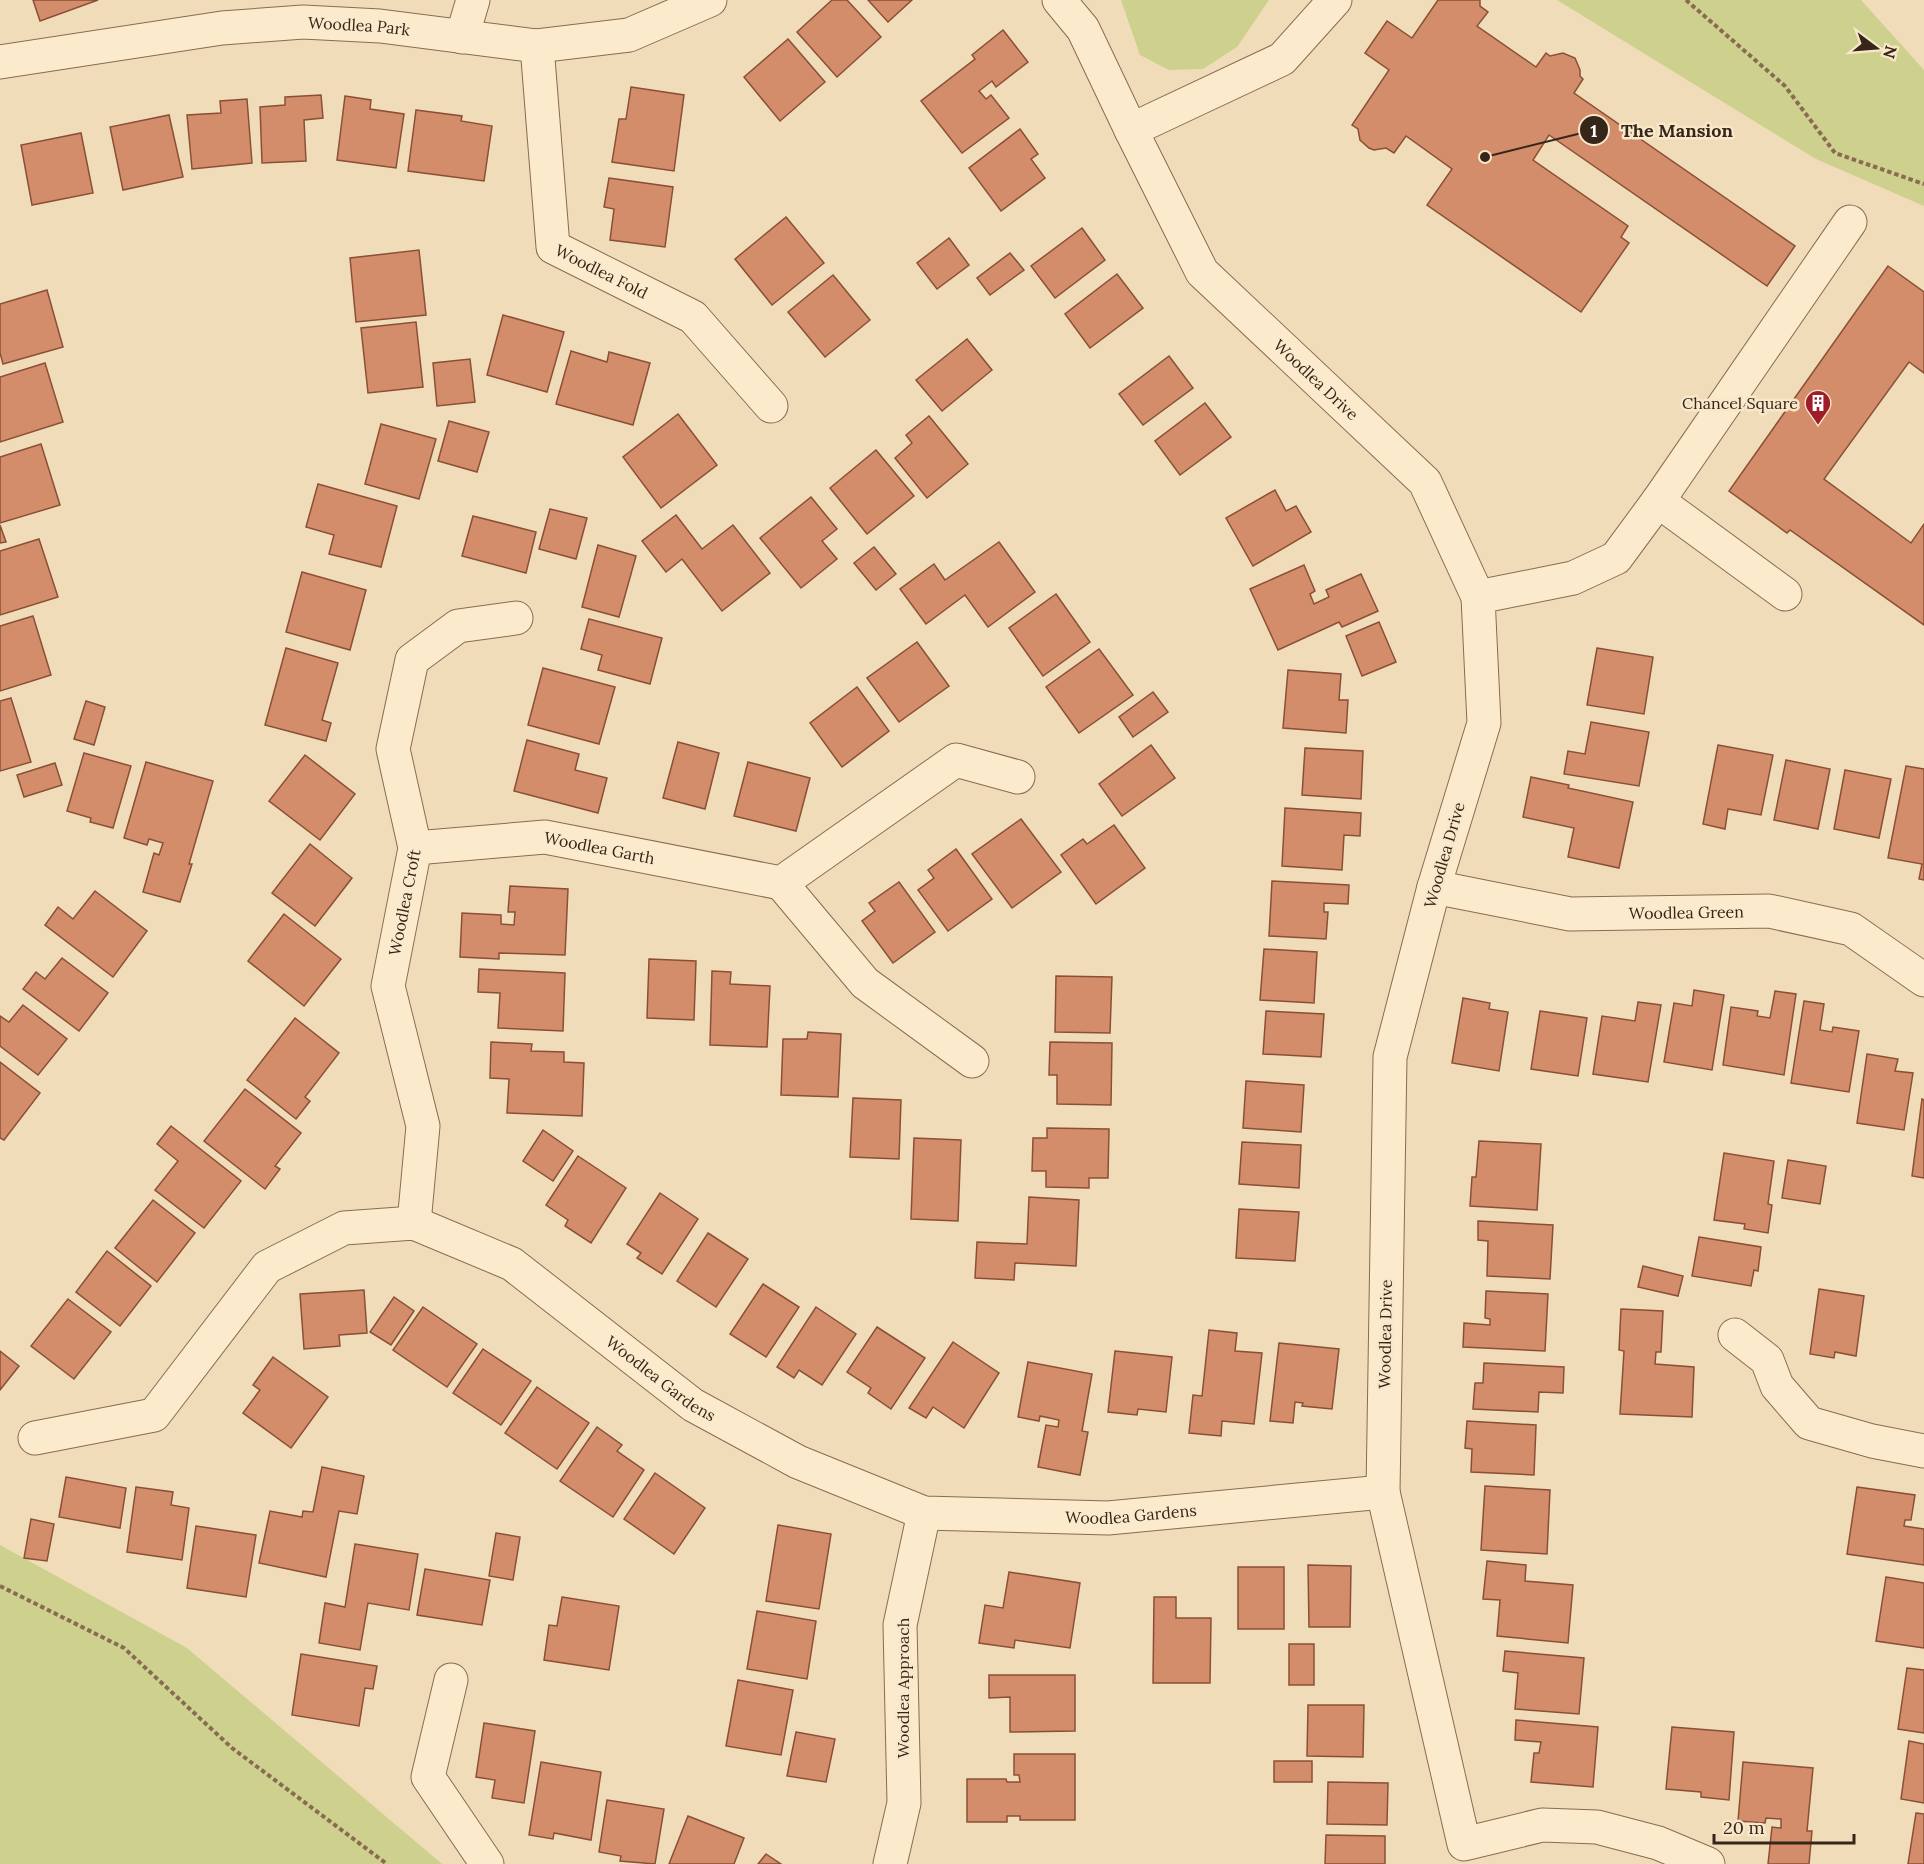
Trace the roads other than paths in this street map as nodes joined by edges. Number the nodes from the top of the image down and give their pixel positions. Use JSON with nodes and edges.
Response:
{"nodes":[{"id":1,"x":473,"y":0,"type":"edge"},
{"id":2,"x":710,"y":0,"type":"edge"},
{"id":3,"x":1059,"y":0,"type":"edge"},
{"id":4,"x":1335,"y":0,"type":"edge"},
{"id":5,"x":462,"y":37,"type":"junction"},
{"id":6,"x":537,"y":46,"type":"junction"},
{"id":7,"x":0,"y":62,"type":"edge"},
{"id":8,"x":1131,"y":130,"type":"junction"},
{"id":9,"x":1850,"y":222,"type":"dead end"},
{"id":10,"x":771,"y":406,"type":"dead end"},
{"id":11,"x":1658,"y":501,"type":"junction"},
{"id":12,"x":1785,"y":594,"type":"dead end"},
{"id":13,"x":1478,"y":597,"type":"junction"},
{"id":14,"x":516,"y":618,"type":"dead end"},
{"id":15,"x":1018,"y":777,"type":"dead end"},
{"id":16,"x":415,"y":849,"type":"junction"},
{"id":17,"x":781,"y":883,"type":"junction"},
{"id":18,"x":1434,"y":887,"type":"junction"},
{"id":19,"x":1924,"y":980,"type":"edge"},
{"id":20,"x":972,"y":1061,"type":"dead end"},
{"id":21,"x":414,"y":1223,"type":"junction"},
{"id":22,"x":1735,"y":1335,"type":"dead end"},
{"id":23,"x":35,"y":1438,"type":"dead end"},
{"id":24,"x":1924,"y":1451,"type":"edge"},
{"id":25,"x":1383,"y":1492,"type":"junction"},
{"id":26,"x":924,"y":1513,"type":"junction"},
{"id":27,"x":451,"y":1680,"type":"dead end"},
{"id":28,"x":487,"y":1864,"type":"edge"},
{"id":29,"x":890,"y":1864,"type":"edge"},
{"id":30,"x":1708,"y":1864,"type":"edge"}],
"edges":[{"from":1,"to":5,"type":"street"},
{"from":2,"to":6,"type":"street","name":"Woodlea Park"},
{"from":3,"to":8,"type":"street","name":"Woodlea Drive"},
{"from":4,"to":8,"type":"street"},
{"from":5,"to":6,"type":"street","name":"Woodlea Park"},
{"from":5,"to":7,"type":"street","name":"Woodlea Park"},
{"from":6,"to":10,"type":"street","name":"Woodlea Fold"},
{"from":8,"to":13,"type":"street","name":"Woodlea Drive"},
{"from":9,"to":11,"type":"street"},
{"from":11,"to":12,"type":"street"},
{"from":11,"to":13,"type":"street"},
{"from":13,"to":18,"type":"street","name":"Woodlea Drive"},
{"from":14,"to":16,"type":"street","name":"Woodlea Croft"},
{"from":15,"to":17,"type":"street"},
{"from":16,"to":17,"type":"street","name":"Woodlea Garth"},
{"from":16,"to":21,"type":"street","name":"Woodlea Croft"},
{"from":17,"to":20,"type":"street"},
{"from":18,"to":19,"type":"street","name":"Woodlea Green"},
{"from":18,"to":25,"type":"street","name":"Woodlea Drive"},
{"from":21,"to":23,"type":"street","name":"Woodlea Gardens"},
{"from":21,"to":26,"type":"street","name":"Woodlea Gardens"},
{"from":22,"to":24,"type":"street"},
{"from":25,"to":26,"type":"street","name":"Woodlea Gardens"},
{"from":25,"to":30,"type":"street","name":"Woodlea Drive"},
{"from":26,"to":29,"type":"street","name":"Woodlea Approach"},
{"from":27,"to":28,"type":"street"}]}
